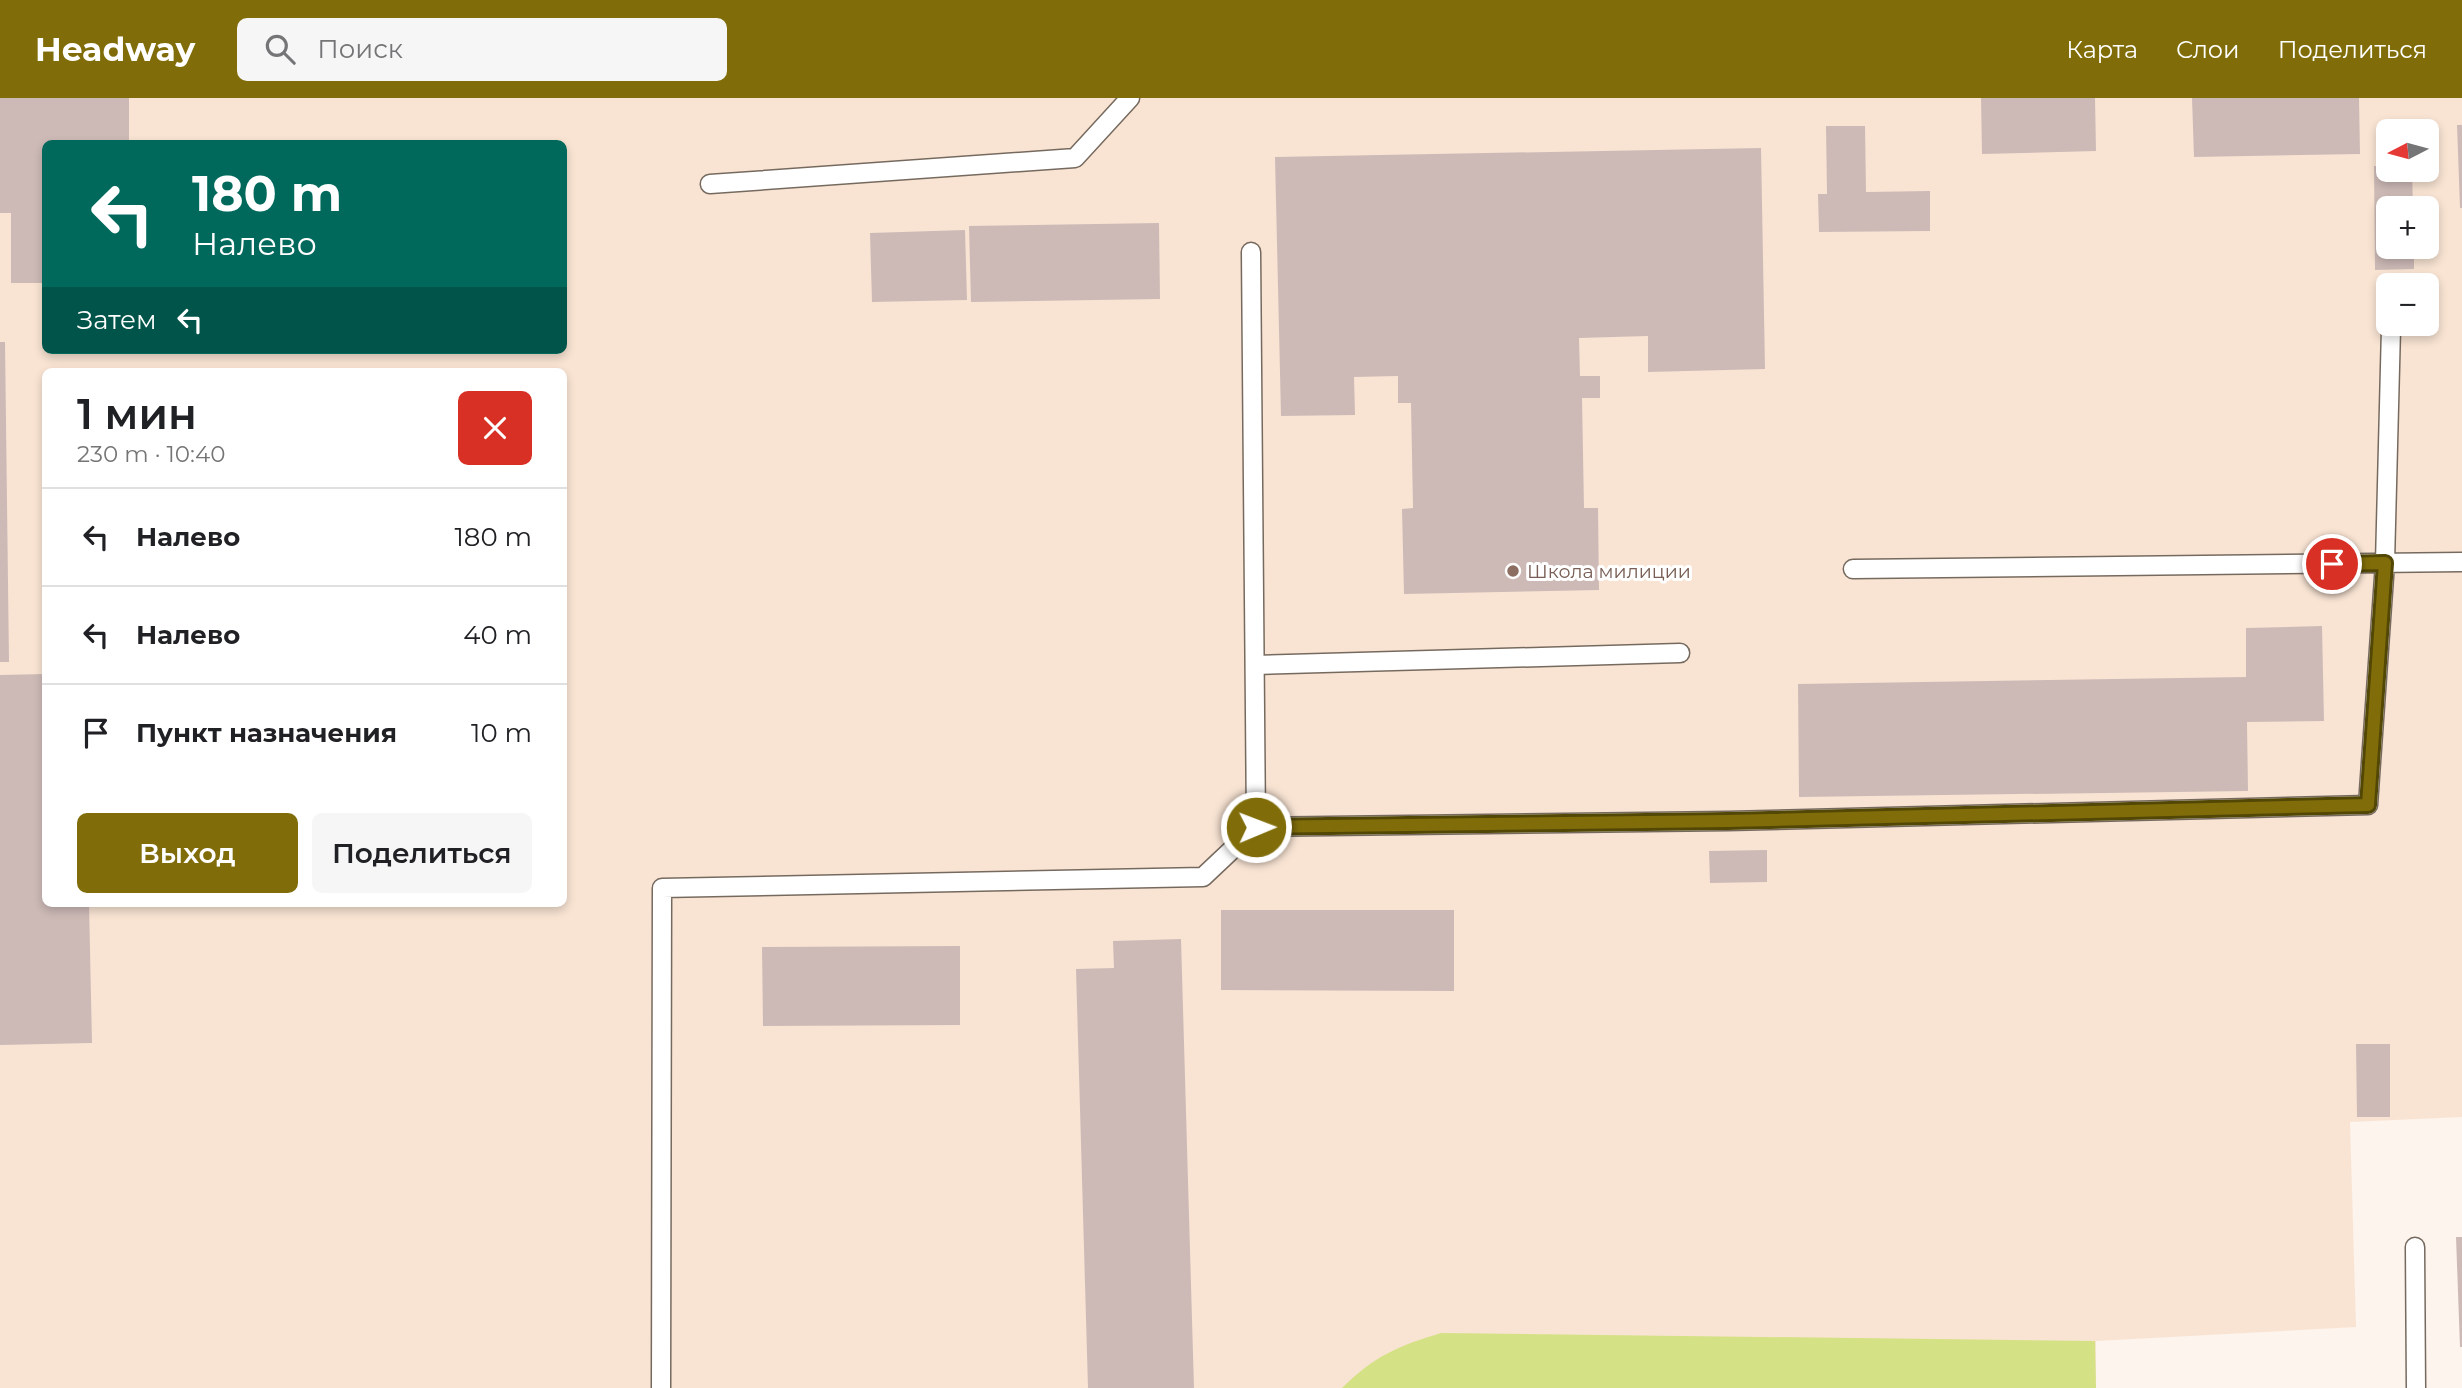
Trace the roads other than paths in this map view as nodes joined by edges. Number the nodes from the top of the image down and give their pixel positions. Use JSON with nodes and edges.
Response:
{"nodes":[{"id":1,"x":1130,"y":98,"type":"edge"},
{"id":2,"x":710,"y":184,"type":"dead end"},
{"id":3,"x":1251,"y":252,"type":"dead end"},
{"id":4,"x":2391,"y":336,"type":"edge"},
{"id":5,"x":2462,"y":562,"type":"edge"},
{"id":6,"x":2385,"y":563,"type":"junction"},
{"id":7,"x":1853,"y":569,"type":"dead end"},
{"id":8,"x":1680,"y":653,"type":"dead end"},
{"id":9,"x":1255,"y":665,"type":"junction"},
{"id":10,"x":1256,"y":827,"type":"junction"},
{"id":11,"x":2415,"y":1247,"type":"dead end"},
{"id":12,"x":661,"y":1388,"type":"edge"},
{"id":13,"x":2416,"y":1388,"type":"edge"}],
"edges":[{"from":1,"to":2,"type":"lane"},
{"from":3,"to":9,"type":"lane"},
{"from":4,"to":6,"type":"lane"},
{"from":5,"to":6,"type":"lane"},
{"from":6,"to":7,"type":"lane"},
{"from":6,"to":10,"type":"lane"},
{"from":8,"to":9,"type":"lane"},
{"from":9,"to":10,"type":"lane"},
{"from":10,"to":12,"type":"lane"},
{"from":11,"to":13,"type":"lane"}]}
